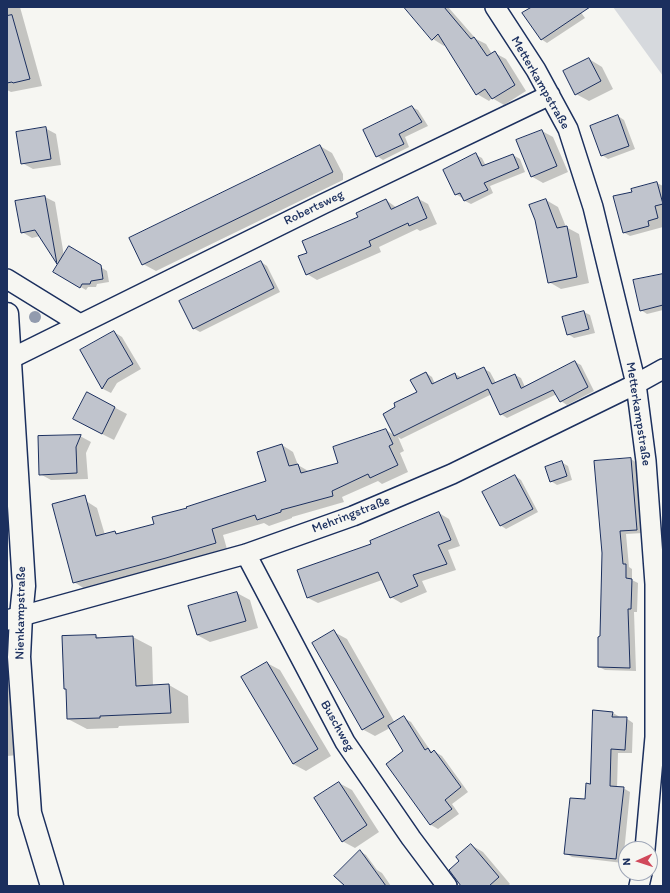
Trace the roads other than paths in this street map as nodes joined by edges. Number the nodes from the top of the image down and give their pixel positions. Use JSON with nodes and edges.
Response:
{"nodes":[{"id":1,"x":495,"y":7,"type":"edge"},
{"id":2,"x":550,"y":95,"type":"junction"},
{"id":3,"x":7,"y":278,"type":"edge"},
{"id":4,"x":7,"y":314,"type":"edge"},
{"id":5,"x":80,"y":324,"type":"junction"},
{"id":6,"x":10,"y":359,"type":"junction"},
{"id":7,"x":663,"y":369,"type":"edge"},
{"id":8,"x":636,"y":384,"type":"junction"},
{"id":9,"x":246,"y":554,"type":"junction"},
{"id":10,"x":14,"y":618,"type":"edge"},
{"id":11,"x":646,"y":841,"type":"edge"},
{"id":12,"x":52,"y":886,"type":"edge"},
{"id":13,"x":447,"y":886,"type":"edge"}],
"edges":[{"from":1,"to":2,"type":"street","name":"Metterkampstraße"},
{"from":2,"to":5,"type":"street","name":"Robertsweg"},
{"from":2,"to":8,"type":"street","name":"Metterkampstraße"},
{"from":3,"to":5,"type":"street"},
{"from":4,"to":6,"type":"street","name":"Nienkampstraße"},
{"from":5,"to":6,"type":"street","name":"Robertsweg"},
{"from":6,"to":10,"type":"street","name":"Nienkampstraße"},
{"from":7,"to":8,"type":"street","name":"Mehringstraße"},
{"from":8,"to":9,"type":"street","name":"Mehringstraße"},
{"from":8,"to":11,"type":"street","name":"Metterkampstraße"},
{"from":9,"to":10,"type":"street","name":"Mehringstraße"},
{"from":9,"to":13,"type":"street","name":"Buschweg"},
{"from":10,"to":12,"type":"street","name":"Nienkampstraße"}]}
